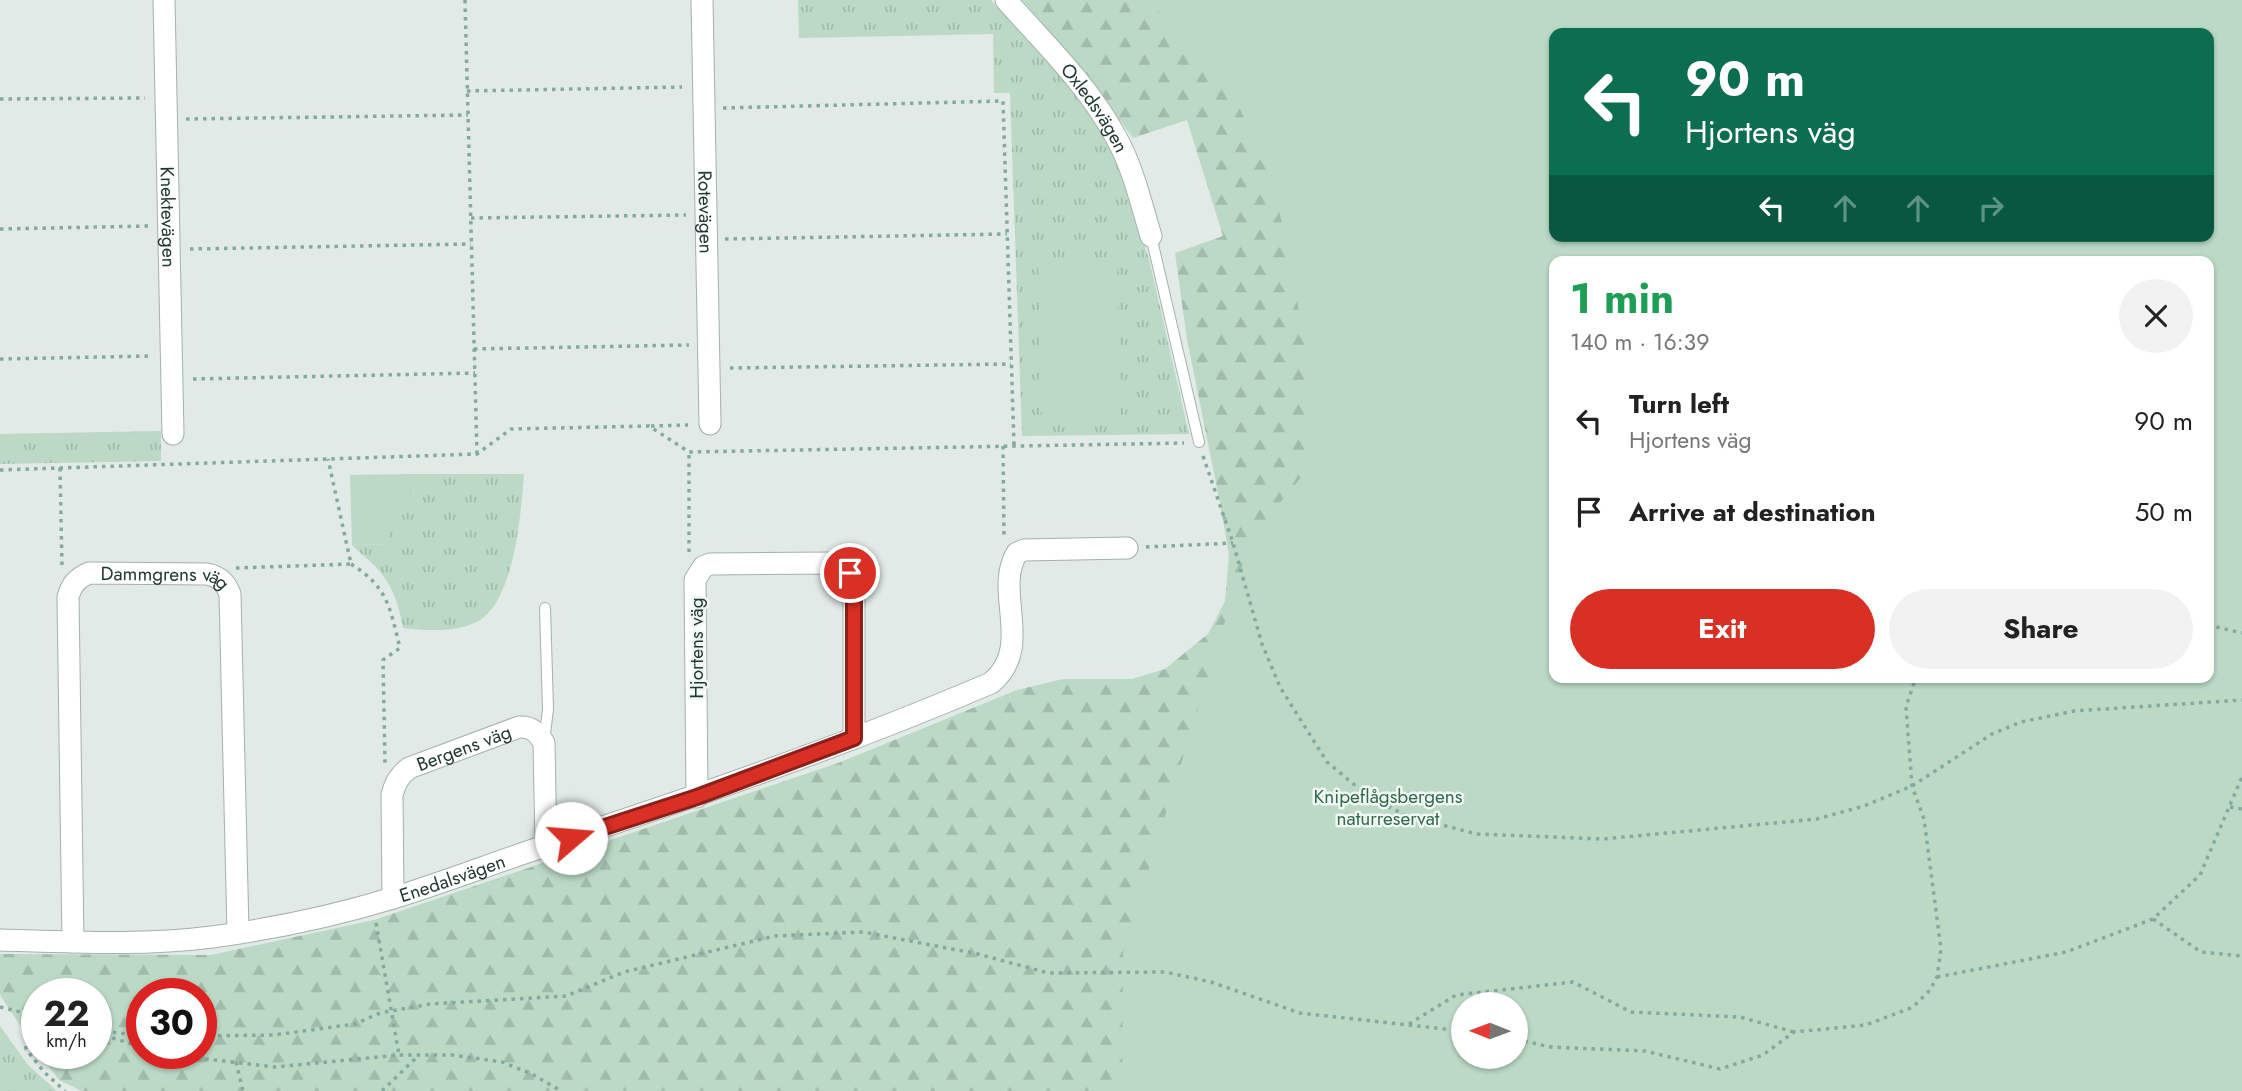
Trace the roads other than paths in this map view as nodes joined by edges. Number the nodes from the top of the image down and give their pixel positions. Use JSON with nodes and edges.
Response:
{"nodes":[{"id":1,"x":164,"y":0,"type":"edge"},
{"id":2,"x":702,"y":0,"type":"edge"},
{"id":3,"x":1006,"y":0,"type":"edge"},
{"id":4,"x":1151,"y":236,"type":"joint"},
{"id":5,"x":710,"y":424,"type":"road end"},
{"id":6,"x":173,"y":434,"type":"dead end"},
{"id":7,"x":1199,"y":442,"type":"road end"},
{"id":8,"x":1127,"y":548,"type":"road end"},
{"id":9,"x":545,"y":608,"type":"dead end"},
{"id":10,"x":854,"y":738,"type":"junction"},
{"id":11,"x":544,"y":743,"type":"junction"},
{"id":12,"x":697,"y":797,"type":"junction"},
{"id":13,"x":546,"y":846,"type":"junction"},
{"id":14,"x":383,"y":901,"type":"junction"},
{"id":15,"x":238,"y":932,"type":"junction"},
{"id":16,"x":0,"y":940,"type":"edge"},
{"id":17,"x":73,"y":942,"type":"junction"}],
"edges":[{"from":1,"to":6,"type":"street","name":"Knektevägen"},
{"from":2,"to":5,"type":"street","name":"Rotevägen"},
{"from":3,"to":4,"type":"street","name":"Oxledsvägen"},
{"from":4,"to":7,"type":"lane"},
{"from":8,"to":10,"type":"street","name":"Enedalsvägen"},
{"from":9,"to":11,"type":"lane"},
{"from":10,"to":12,"type":"street","name":"Enedalsvägen"},
{"from":10,"to":12,"type":"street","name":"Hjortens väg"},
{"from":11,"to":13,"type":"street"},
{"from":11,"to":14,"type":"street","name":"Bergens väg"},
{"from":12,"to":13,"type":"street","name":"Enedalsvägen"},
{"from":13,"to":14,"type":"street","name":"Enedalsvägen"},
{"from":14,"to":15,"type":"street","name":"Enedalsvägen"},
{"from":15,"to":17,"type":"street","name":"Enedalsvägen"},
{"from":15,"to":17,"type":"street","name":"Dammgrens väg"},
{"from":16,"to":17,"type":"street","name":"Enedalsvägen"}]}
